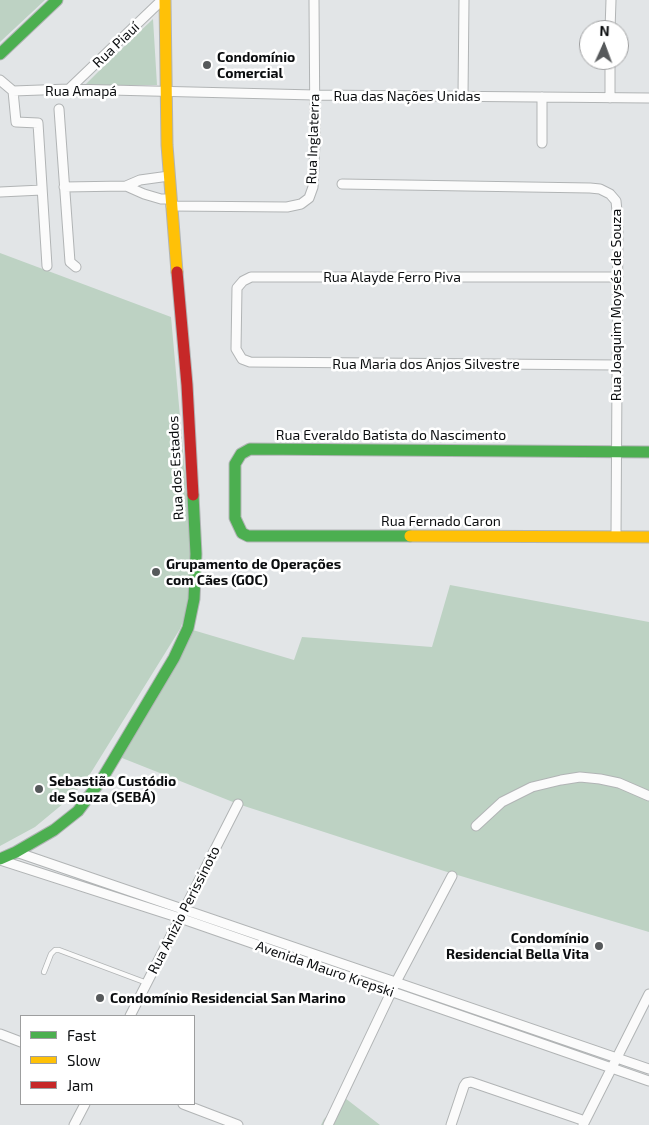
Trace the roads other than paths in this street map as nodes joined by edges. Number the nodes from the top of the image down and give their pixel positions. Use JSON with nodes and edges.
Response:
{"nodes":[{"id":1,"x":57,"y":0,"type":"edge"},
{"id":2,"x":164,"y":0,"type":"edge"},
{"id":3,"x":314,"y":0,"type":"edge"},
{"id":4,"x":464,"y":0,"type":"edge"},
{"id":5,"x":611,"y":0,"type":"edge"},
{"id":6,"x":610,"y":20,"type":"edge"},
{"id":7,"x":0,"y":54,"type":"edge"},
{"id":8,"x":610,"y":70,"type":"edge"},
{"id":9,"x":0,"y":80,"type":"edge"},
{"id":10,"x":69,"y":89,"type":"junction"},
{"id":11,"x":13,"y":91,"type":"junction"},
{"id":12,"x":166,"y":92,"type":"junction"},
{"id":13,"x":315,"y":95,"type":"junction"},
{"id":14,"x":463,"y":96,"type":"junction"},
{"id":15,"x":542,"y":97,"type":"junction"},
{"id":16,"x":610,"y":98,"type":"junction"},
{"id":17,"x":649,"y":98,"type":"edge"},
{"id":18,"x":59,"y":109,"type":"dead end"},
{"id":19,"x":542,"y":142,"type":"dead end"},
{"id":20,"x":169,"y":176,"type":"junction"},
{"id":21,"x":342,"y":184,"type":"dead end"},
{"id":22,"x":126,"y":186,"type":"junction"},
{"id":23,"x":64,"y":187,"type":"junction"},
{"id":24,"x":42,"y":190,"type":"junction"},
{"id":25,"x":0,"y":192,"type":"edge"},
{"id":26,"x":170,"y":202,"type":"junction"},
{"id":27,"x":47,"y":266,"type":"dead end"},
{"id":28,"x":76,"y":267,"type":"dead end"},
{"id":29,"x":618,"y":277,"type":"junction"},
{"id":30,"x":238,"y":354,"type":"joint"},
{"id":31,"x":617,"y":365,"type":"junction"},
{"id":32,"x":616,"y":452,"type":"junction"},
{"id":33,"x":649,"y":452,"type":"edge"},
{"id":34,"x":237,"y":525,"type":"joint"},
{"id":35,"x":616,"y":536,"type":"junction"},
{"id":36,"x":649,"y":537,"type":"edge"},
{"id":37,"x":649,"y":796,"type":"edge"},
{"id":38,"x":238,"y":804,"type":"dead end"},
{"id":39,"x":476,"y":826,"type":"dead end"},
{"id":40,"x":16,"y":852,"type":"junction"},
{"id":41,"x":0,"y":859,"type":"edge"},
{"id":42,"x":452,"y":876,"type":"dead end"},
{"id":43,"x":184,"y":909,"type":"junction"},
{"id":44,"x":180,"y":918,"type":"junction"},
{"id":45,"x":44,"y":972,"type":"dead end"},
{"id":46,"x":396,"y":982,"type":"junction"},
{"id":47,"x":147,"y":983,"type":"junction"},
{"id":48,"x":391,"y":992,"type":"junction"},
{"id":49,"x":649,"y":994,"type":"edge"},
{"id":50,"x":131,"y":1015,"type":"edge"},
{"id":51,"x":0,"y":1034,"type":"edge"},
{"id":52,"x":20,"y":1042,"type":"edge"},
{"id":53,"x":617,"y":1058,"type":"junction"},
{"id":54,"x":612,"y":1068,"type":"junction"},
{"id":55,"x":649,"y":1069,"type":"edge"},
{"id":56,"x":649,"y":1081,"type":"edge"},
{"id":57,"x":84,"y":1105,"type":"edge"},
{"id":58,"x":186,"y":1105,"type":"edge"},
{"id":59,"x":584,"y":1123,"type":"edge"},
{"id":60,"x":74,"y":1125,"type":"edge"},
{"id":61,"x":238,"y":1125,"type":"edge"},
{"id":62,"x":328,"y":1125,"type":"edge"},
{"id":63,"x":451,"y":1125,"type":"edge"}],
"edges":[{"from":1,"to":7,"type":"street"},
{"from":2,"to":10,"type":"street","name":"Rua Piauí"},
{"from":2,"to":12,"type":"street","name":"Rua dos Estados"},
{"from":3,"to":13,"type":"street","name":"Rua Inglaterra"},
{"from":4,"to":14,"type":"street"},
{"from":5,"to":6,"type":"street"},
{"from":8,"to":16,"type":"street"},
{"from":9,"to":11,"type":"street"},
{"from":10,"to":11,"type":"street","name":"Rua Amapá"},
{"from":10,"to":12,"type":"street","name":"Rua Amapá"},
{"from":11,"to":24,"type":"street"},
{"from":12,"to":13,"type":"street","name":"Rua das Nações Unidas"},
{"from":12,"to":20,"type":"street","name":"Rua dos Estados"},
{"from":13,"to":14,"type":"street","name":"Rua das Nações Unidas"},
{"from":13,"to":26,"type":"street","name":"Rua Inglaterra"},
{"from":14,"to":15,"type":"street","name":"Rua das Nações Unidas"},
{"from":15,"to":16,"type":"street","name":"Rua das Nações Unidas"},
{"from":15,"to":19,"type":"street"},
{"from":16,"to":17,"type":"street","name":"Rua das Nações Unidas"},
{"from":18,"to":23,"type":"street"},
{"from":20,"to":22,"type":"street"},
{"from":20,"to":26,"type":"street","name":"Rua dos Estados"},
{"from":21,"to":29,"type":"street","name":"Rua Joaquim Moysés de Souza"},
{"from":22,"to":23,"type":"street"},
{"from":22,"to":26,"type":"street"},
{"from":23,"to":28,"type":"street"},
{"from":24,"to":25,"type":"street"},
{"from":24,"to":27,"type":"street"},
{"from":26,"to":40,"type":"street","name":"Rua dos Estados"},
{"from":29,"to":30,"type":"street","name":"Rua Alayde Ferro Piva"},
{"from":29,"to":31,"type":"street","name":"Rua Joaquim Moysés de Souza"},
{"from":30,"to":31,"type":"street","name":"Rua Maria dos Anjos Silvestre"},
{"from":31,"to":32,"type":"street","name":"Rua Joaquim Moysés de Souza"},
{"from":32,"to":33,"type":"street","name":"Rua Everaldo Batista do Nascimento"},
{"from":32,"to":34,"type":"street","name":"Rua Everaldo Batista do Nascimento"},
{"from":32,"to":35,"type":"street","name":"Rua Joaquim Moysés de Souza"},
{"from":34,"to":35,"type":"street","name":"Rua Fernado Caron"},
{"from":35,"to":36,"type":"street","name":"Rua Fernado Caron"},
{"from":37,"to":39,"type":"street"},
{"from":38,"to":43,"type":"street","name":"Rua Anízio Perissinoto"},
{"from":40,"to":41,"type":"street","name":"Rua dos Estados"},
{"from":40,"to":43,"type":"street","name":"Avenida Mauro Krepski"},
{"from":41,"to":44,"type":"street","name":"Avenida Mauro Krepski"},
{"from":42,"to":46,"type":"street"},
{"from":43,"to":44,"type":"street","name":"Rua Anízio Perissinoto"},
{"from":43,"to":46,"type":"street","name":"Avenida Mauro Krepski"},
{"from":44,"to":47,"type":"street","name":"Rua Anízio Perissinoto"},
{"from":44,"to":48,"type":"street","name":"Avenida Mauro Krepski"},
{"from":45,"to":47,"type":"lane"},
{"from":46,"to":48,"type":"street"},
{"from":46,"to":53,"type":"street","name":"Avenida Mauro Krepski"},
{"from":47,"to":50,"type":"street","name":"Rua Anízio Perissinoto"},
{"from":48,"to":54,"type":"street","name":"Avenida Mauro Krepski"},
{"from":48,"to":62,"type":"street"},
{"from":49,"to":53,"type":"street"},
{"from":51,"to":52,"type":"street"},
{"from":53,"to":54,"type":"street"},
{"from":53,"to":55,"type":"street","name":"Avenida Mauro Krepski"},
{"from":54,"to":56,"type":"street","name":"Avenida Mauro Krepski"},
{"from":54,"to":59,"type":"street"},
{"from":57,"to":60,"type":"street"},
{"from":58,"to":61,"type":"street"},
{"from":59,"to":63,"type":"street"}]}
